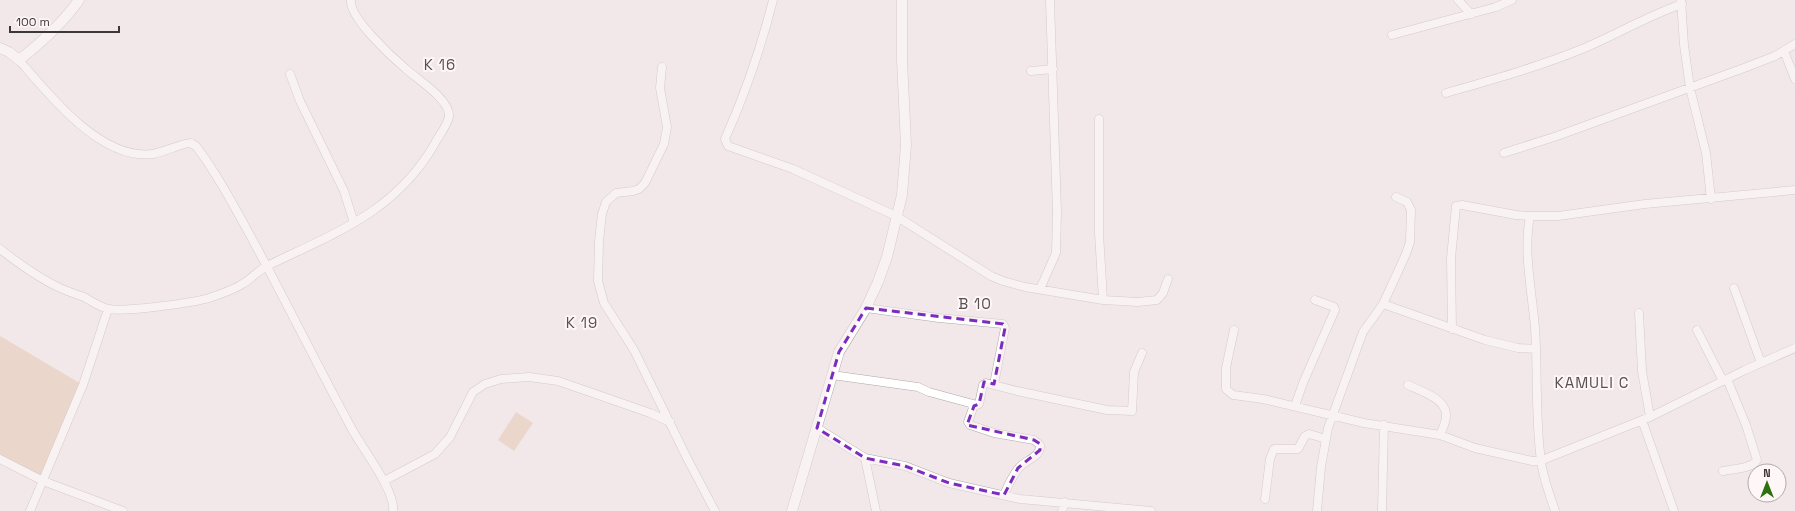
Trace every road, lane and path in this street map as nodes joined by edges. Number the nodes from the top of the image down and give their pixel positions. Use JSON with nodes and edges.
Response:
{"nodes":[{"id":1,"x":79,"y":0,"type":"edge"},
{"id":2,"x":351,"y":0,"type":"edge"},
{"id":3,"x":773,"y":0,"type":"edge"},
{"id":4,"x":902,"y":0,"type":"edge"},
{"id":5,"x":1050,"y":0,"type":"edge"},
{"id":6,"x":1458,"y":0,"type":"edge"},
{"id":7,"x":1512,"y":0,"type":"edge"},
{"id":8,"x":1681,"y":2,"type":"edge"},
{"id":9,"x":1471,"y":14,"type":"junction"},
{"id":10,"x":1392,"y":35,"type":"dead end"},
{"id":11,"x":1795,"y":44,"type":"edge"},
{"id":12,"x":0,"y":48,"type":"edge"},
{"id":13,"x":1784,"y":51,"type":"junction"},
{"id":14,"x":19,"y":60,"type":"junction"},
{"id":15,"x":662,"y":67,"type":"dead end"},
{"id":16,"x":1053,"y":69,"type":"junction"},
{"id":17,"x":1031,"y":71,"type":"dead end"},
{"id":18,"x":290,"y":74,"type":"dead end"},
{"id":19,"x":1795,"y":79,"type":"edge"},
{"id":20,"x":1690,"y":88,"type":"junction"},
{"id":21,"x":1446,"y":93,"type":"dead end"},
{"id":22,"x":1099,"y":119,"type":"dead end"},
{"id":23,"x":1504,"y":152,"type":"dead end"},
{"id":24,"x":1795,"y":190,"type":"edge"},
{"id":25,"x":1396,"y":197,"type":"dead end"},
{"id":26,"x":1711,"y":199,"type":"junction"},
{"id":27,"x":896,"y":216,"type":"junction"},
{"id":28,"x":1530,"y":216,"type":"junction"},
{"id":29,"x":354,"y":223,"type":"junction"},
{"id":30,"x":0,"y":249,"type":"edge"},
{"id":31,"x":266,"y":266,"type":"junction"},
{"id":32,"x":1168,"y":279,"type":"dead end"},
{"id":33,"x":1734,"y":288,"type":"dead end"},
{"id":34,"x":1040,"y":289,"type":"junction"},
{"id":35,"x":1103,"y":300,"type":"junction"},
{"id":36,"x":1315,"y":300,"type":"dead end"},
{"id":37,"x":1383,"y":304,"type":"junction"},
{"id":38,"x":866,"y":308,"type":"junction"},
{"id":39,"x":108,"y":309,"type":"junction"},
{"id":40,"x":1639,"y":313,"type":"dead end"},
{"id":41,"x":1452,"y":329,"type":"junction"},
{"id":42,"x":1234,"y":330,"type":"dead end"},
{"id":43,"x":1697,"y":330,"type":"dead end"},
{"id":44,"x":1795,"y":348,"type":"edge"},
{"id":45,"x":1536,"y":349,"type":"junction"},
{"id":46,"x":1142,"y":353,"type":"dead end"},
{"id":47,"x":1760,"y":363,"type":"junction"},
{"id":48,"x":832,"y":376,"type":"junction"},
{"id":49,"x":1725,"y":380,"type":"junction"},
{"id":50,"x":994,"y":384,"type":"junction"},
{"id":51,"x":1408,"y":384,"type":"dead end"},
{"id":52,"x":974,"y":405,"type":"junction"},
{"id":53,"x":1295,"y":406,"type":"junction"},
{"id":54,"x":1333,"y":415,"type":"junction"},
{"id":55,"x":1646,"y":418,"type":"junction"},
{"id":56,"x":670,"y":422,"type":"junction"},
{"id":57,"x":1384,"y":425,"type":"junction"},
{"id":58,"x":817,"y":428,"type":"junction"},
{"id":59,"x":1440,"y":435,"type":"junction"},
{"id":60,"x":1326,"y":439,"type":"junction"},
{"id":61,"x":865,"y":458,"type":"junction"},
{"id":62,"x":0,"y":459,"type":"edge"},
{"id":63,"x":1540,"y":461,"type":"junction"},
{"id":64,"x":1723,"y":471,"type":"dead end"},
{"id":65,"x":43,"y":481,"type":"junction"},
{"id":66,"x":384,"y":481,"type":"junction"},
{"id":67,"x":1004,"y":495,"type":"junction"},
{"id":68,"x":1265,"y":499,"type":"dead end"},
{"id":69,"x":1065,"y":502,"type":"junction"},
{"id":70,"x":30,"y":511,"type":"edge"},
{"id":71,"x":123,"y":511,"type":"edge"},
{"id":72,"x":393,"y":511,"type":"edge"},
{"id":73,"x":715,"y":511,"type":"edge"},
{"id":74,"x":792,"y":511,"type":"edge"},
{"id":75,"x":876,"y":511,"type":"edge"},
{"id":76,"x":1062,"y":511,"type":"edge"},
{"id":77,"x":1151,"y":511,"type":"edge"},
{"id":78,"x":1317,"y":511,"type":"edge"},
{"id":79,"x":1382,"y":511,"type":"edge"},
{"id":80,"x":1555,"y":511,"type":"edge"},
{"id":81,"x":1674,"y":511,"type":"edge"}],
"edges":[{"from":1,"to":14,"type":"street"},
{"from":2,"to":29,"type":"street"},
{"from":3,"to":27,"type":"street"},
{"from":4,"to":27,"type":"street"},
{"from":5,"to":16,"type":"street"},
{"from":6,"to":9,"type":"street"},
{"from":7,"to":9,"type":"street"},
{"from":8,"to":20,"type":"street"},
{"from":8,"to":21,"type":"street"},
{"from":9,"to":10,"type":"street"},
{"from":11,"to":13,"type":"street"},
{"from":12,"to":14,"type":"street"},
{"from":13,"to":19,"type":"street"},
{"from":13,"to":20,"type":"street"},
{"from":14,"to":31,"type":"street"},
{"from":15,"to":56,"type":"street"},
{"from":16,"to":17,"type":"street"},
{"from":16,"to":34,"type":"street"},
{"from":18,"to":29,"type":"street"},
{"from":20,"to":23,"type":"street"},
{"from":20,"to":26,"type":"street"},
{"from":22,"to":35,"type":"street"},
{"from":24,"to":26,"type":"street"},
{"from":25,"to":37,"type":"street"},
{"from":26,"to":28,"type":"street"},
{"from":27,"to":34,"type":"street"},
{"from":27,"to":38,"type":"street"},
{"from":28,"to":41,"type":"street"},
{"from":28,"to":45,"type":"street"},
{"from":29,"to":31,"type":"street"},
{"from":30,"to":39,"type":"street"},
{"from":31,"to":39,"type":"street"},
{"from":31,"to":66,"type":"street"},
{"from":32,"to":35,"type":"street"},
{"from":33,"to":47,"type":"street"},
{"from":34,"to":35,"type":"street"},
{"from":36,"to":53,"type":"street"},
{"from":37,"to":41,"type":"street"},
{"from":37,"to":54,"type":"street"},
{"from":38,"to":48,"type":"street"},
{"from":38,"to":50,"type":"street"},
{"from":39,"to":65,"type":"street"},
{"from":40,"to":55,"type":"street"},
{"from":41,"to":45,"type":"street"},
{"from":42,"to":53,"type":"street"},
{"from":43,"to":49,"type":"street"},
{"from":44,"to":47,"type":"street"},
{"from":45,"to":63,"type":"street"},
{"from":46,"to":50,"type":"street"},
{"from":47,"to":49,"type":"street"},
{"from":48,"to":52,"type":"street"},
{"from":48,"to":58,"type":"street"},
{"from":49,"to":55,"type":"street"},
{"from":49,"to":64,"type":"street"},
{"from":50,"to":52,"type":"street"},
{"from":51,"to":59,"type":"street"},
{"from":52,"to":67,"type":"street"},
{"from":53,"to":54,"type":"street"},
{"from":54,"to":57,"type":"street"},
{"from":54,"to":60,"type":"street"},
{"from":55,"to":63,"type":"street"},
{"from":55,"to":81,"type":"street"},
{"from":56,"to":66,"type":"street"},
{"from":56,"to":73,"type":"street"},
{"from":57,"to":59,"type":"street"},
{"from":57,"to":79,"type":"street"},
{"from":58,"to":61,"type":"street"},
{"from":58,"to":74,"type":"street"},
{"from":59,"to":63,"type":"street"},
{"from":60,"to":68,"type":"street"},
{"from":60,"to":78,"type":"street"},
{"from":61,"to":67,"type":"street"},
{"from":61,"to":75,"type":"street"},
{"from":62,"to":65,"type":"street"},
{"from":63,"to":80,"type":"street"},
{"from":65,"to":70,"type":"street"},
{"from":65,"to":71,"type":"street"},
{"from":66,"to":72,"type":"street"},
{"from":67,"to":69,"type":"street"},
{"from":69,"to":76,"type":"street"},
{"from":69,"to":77,"type":"street"}]}
